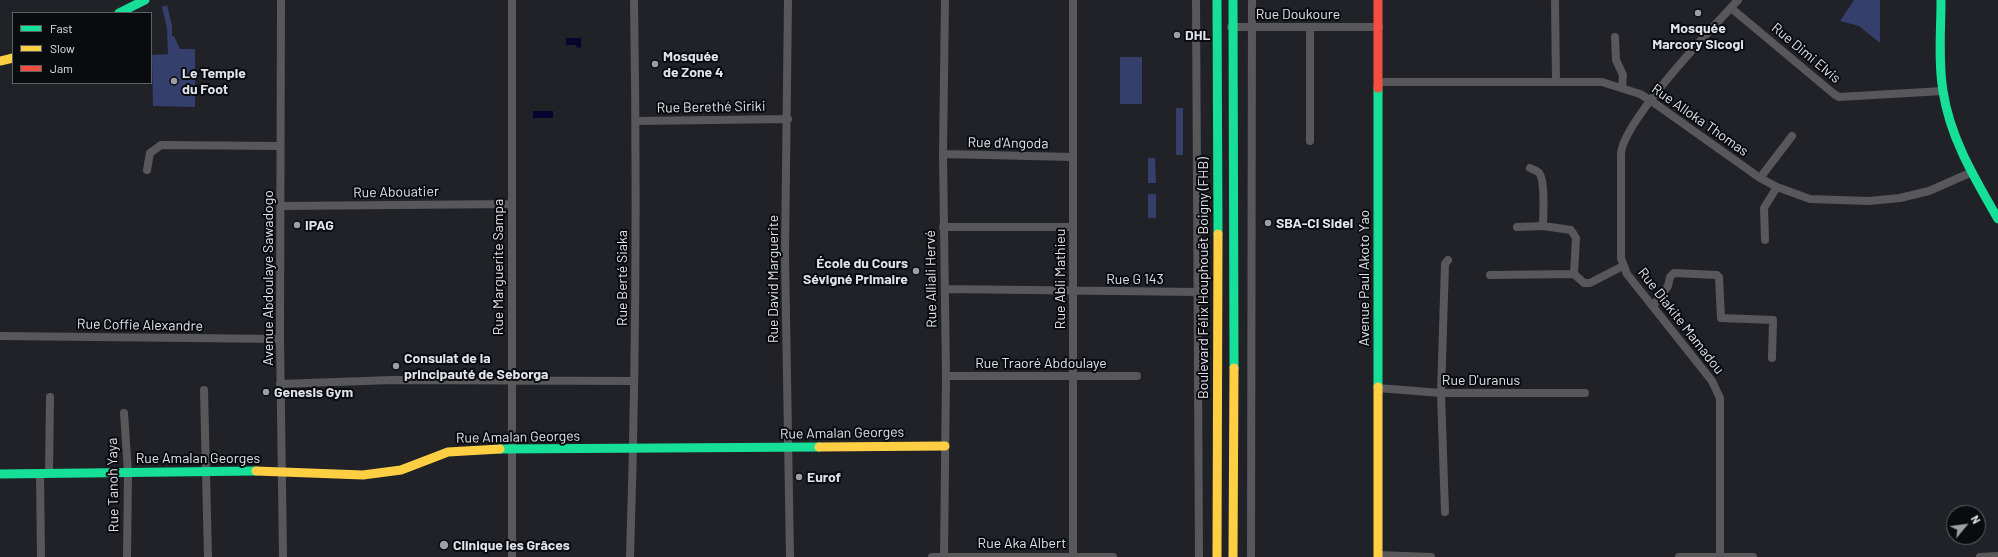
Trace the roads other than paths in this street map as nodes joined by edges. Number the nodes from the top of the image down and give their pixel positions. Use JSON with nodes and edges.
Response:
{"nodes":[{"id":1,"x":145,"y":0,"type":"edge"},
{"id":2,"x":281,"y":0,"type":"edge"},
{"id":3,"x":512,"y":0,"type":"edge"},
{"id":4,"x":634,"y":0,"type":"edge"},
{"id":5,"x":788,"y":0,"type":"edge"},
{"id":6,"x":945,"y":0,"type":"edge"},
{"id":7,"x":1072,"y":0,"type":"edge"},
{"id":8,"x":1196,"y":0,"type":"edge"},
{"id":9,"x":1217,"y":0,"type":"edge"},
{"id":10,"x":1233,"y":0,"type":"edge"},
{"id":11,"x":1252,"y":0,"type":"edge"},
{"id":12,"x":1378,"y":0,"type":"edge"},
{"id":13,"x":1555,"y":0,"type":"edge"},
{"id":14,"x":1738,"y":0,"type":"edge"},
{"id":15,"x":1941,"y":0,"type":"edge"},
{"id":16,"x":1731,"y":8,"type":"junction"},
{"id":17,"x":121,"y":12,"type":"edge"},
{"id":18,"x":1217,"y":27,"type":"junction"},
{"id":19,"x":1234,"y":27,"type":"junction"},
{"id":20,"x":1252,"y":27,"type":"junction"},
{"id":21,"x":1310,"y":27,"type":"junction"},
{"id":22,"x":1378,"y":27,"type":"junction"},
{"id":23,"x":1615,"y":37,"type":"dead end"},
{"id":24,"x":12,"y":58,"type":"edge"},
{"id":25,"x":0,"y":61,"type":"edge"},
{"id":26,"x":1379,"y":82,"type":"junction"},
{"id":27,"x":1556,"y":82,"type":"junction"},
{"id":28,"x":1622,"y":88,"type":"junction"},
{"id":29,"x":1943,"y":91,"type":"junction"},
{"id":30,"x":1650,"y":100,"type":"junction"},
{"id":31,"x":788,"y":119,"type":"junction"},
{"id":32,"x":636,"y":120,"type":"junction"},
{"id":33,"x":1792,"y":136,"type":"dead end"},
{"id":34,"x":1310,"y":141,"type":"dead end"},
{"id":35,"x":280,"y":146,"type":"junction"},
{"id":36,"x":943,"y":154,"type":"junction"},
{"id":37,"x":1073,"y":157,"type":"junction"},
{"id":38,"x":1530,"y":168,"type":"dead end"},
{"id":39,"x":148,"y":170,"type":"dead end"},
{"id":40,"x":1972,"y":172,"type":"junction"},
{"id":41,"x":1760,"y":178,"type":"junction"},
{"id":42,"x":1777,"y":187,"type":"junction"},
{"id":43,"x":511,"y":204,"type":"junction"},
{"id":44,"x":281,"y":206,"type":"junction"},
{"id":45,"x":1998,"y":219,"type":"edge"},
{"id":46,"x":1543,"y":226,"type":"junction"},
{"id":47,"x":943,"y":227,"type":"junction"},
{"id":48,"x":1073,"y":227,"type":"junction"},
{"id":49,"x":1517,"y":228,"type":"dead end"},
{"id":50,"x":1765,"y":240,"type":"dead end"},
{"id":51,"x":1448,"y":260,"type":"dead end"},
{"id":52,"x":1623,"y":266,"type":"junction"},
{"id":53,"x":1574,"y":274,"type":"junction"},
{"id":54,"x":1490,"y":275,"type":"dead end"},
{"id":55,"x":945,"y":289,"type":"junction"},
{"id":56,"x":1072,"y":291,"type":"junction"},
{"id":57,"x":1198,"y":292,"type":"junction"},
{"id":58,"x":1653,"y":306,"type":"junction"},
{"id":59,"x":0,"y":336,"type":"edge"},
{"id":60,"x":280,"y":339,"type":"junction"},
{"id":61,"x":1772,"y":358,"type":"dead end"},
{"id":62,"x":946,"y":376,"type":"junction"},
{"id":63,"x":1074,"y":376,"type":"junction"},
{"id":64,"x":1137,"y":376,"type":"dead end"},
{"id":65,"x":512,"y":379,"type":"junction"},
{"id":66,"x":634,"y":381,"type":"junction"},
{"id":67,"x":280,"y":384,"type":"junction"},
{"id":68,"x":1378,"y":388,"type":"junction"},
{"id":69,"x":204,"y":390,"type":"dead end"},
{"id":70,"x":1442,"y":393,"type":"junction"},
{"id":71,"x":1585,"y":393,"type":"dead end"},
{"id":72,"x":50,"y":398,"type":"dead end"},
{"id":73,"x":124,"y":413,"type":"dead end"},
{"id":74,"x":945,"y":446,"type":"junction"},
{"id":75,"x":788,"y":447,"type":"junction"},
{"id":76,"x":511,"y":448,"type":"junction"},
{"id":77,"x":634,"y":449,"type":"junction"},
{"id":78,"x":206,"y":471,"type":"junction"},
{"id":79,"x":280,"y":471,"type":"junction"},
{"id":80,"x":128,"y":472,"type":"junction"},
{"id":81,"x":44,"y":473,"type":"junction"},
{"id":82,"x":0,"y":474,"type":"edge"},
{"id":83,"x":1445,"y":512,"type":"dead end"},
{"id":84,"x":1378,"y":556,"type":"edge"},
{"id":85,"x":1720,"y":556,"type":"edge"},
{"id":86,"x":1998,"y":556,"type":"edge"},
{"id":87,"x":41,"y":557,"type":"edge"},
{"id":88,"x":127,"y":557,"type":"edge"},
{"id":89,"x":208,"y":557,"type":"edge"},
{"id":90,"x":282,"y":557,"type":"edge"},
{"id":91,"x":512,"y":557,"type":"edge"},
{"id":92,"x":630,"y":557,"type":"edge"},
{"id":93,"x":790,"y":557,"type":"edge"},
{"id":94,"x":932,"y":557,"type":"edge"},
{"id":95,"x":944,"y":557,"type":"edge"},
{"id":96,"x":1073,"y":557,"type":"edge"},
{"id":97,"x":1112,"y":557,"type":"edge"},
{"id":98,"x":1199,"y":557,"type":"edge"},
{"id":99,"x":1217,"y":557,"type":"edge"},
{"id":100,"x":1233,"y":557,"type":"edge"},
{"id":101,"x":1251,"y":557,"type":"edge"},
{"id":102,"x":1431,"y":557,"type":"edge"},
{"id":103,"x":1679,"y":557,"type":"edge"},
{"id":104,"x":1699,"y":557,"type":"edge"},
{"id":105,"x":1753,"y":557,"type":"edge"},
{"id":106,"x":1980,"y":557,"type":"edge"}],
"edges":[{"from":1,"to":17,"type":"main road"},
{"from":2,"to":35,"type":"street","name":"Avenue Abdoulaye Sawadogo"},
{"from":3,"to":43,"type":"street","name":"Rue Marguerite Sampa"},
{"from":4,"to":32,"type":"street","name":"Rue Berté Siaka"},
{"from":5,"to":31,"type":"street","name":"Rue David Marguerite"},
{"from":6,"to":36,"type":"street","name":"Rue Alliali Hervé"},
{"from":7,"to":37,"type":"street","name":"Rue Abli Mathieu"},
{"from":8,"to":57,"type":"street"},
{"from":9,"to":18,"type":"main road","name":"Boulevard Félix Houphouët Boigny (FHB)"},
{"from":10,"to":19,"type":"main road"},
{"from":11,"to":20,"type":"street"},
{"from":12,"to":22,"type":"main road","name":"Avenue Paul Akoto Yao"},
{"from":13,"to":27,"type":"street"},
{"from":14,"to":16,"type":"street","name":"Rue Diakite Mamadou"},
{"from":15,"to":29,"type":"main road"},
{"from":16,"to":29,"type":"street","name":"Rue Dimi Elvis"},
{"from":16,"to":30,"type":"street","name":"Rue Diakite Mamadou"},
{"from":18,"to":19,"type":"street","name":"Rue Doukoure"},
{"from":18,"to":99,"type":"main road","name":"Boulevard Félix Houphouët Boigny (FHB)"},
{"from":19,"to":20,"type":"street","name":"Rue Doukoure"},
{"from":19,"to":100,"type":"main road"},
{"from":20,"to":21,"type":"street","name":"Rue Doukoure"},
{"from":20,"to":101,"type":"street"},
{"from":21,"to":22,"type":"street","name":"Rue Doukoure"},
{"from":21,"to":34,"type":"street"},
{"from":22,"to":26,"type":"main road","name":"Avenue Paul Akoto Yao"},
{"from":23,"to":28,"type":"street"},
{"from":24,"to":25,"type":"main road"},
{"from":26,"to":27,"type":"street","name":"Rue Alloka Thomas"},
{"from":26,"to":68,"type":"main road","name":"Avenue Paul Akoto Yao"},
{"from":27,"to":28,"type":"street","name":"Rue Alloka Thomas"},
{"from":28,"to":30,"type":"street","name":"Rue Alloka Thomas"},
{"from":29,"to":40,"type":"main road"},
{"from":30,"to":41,"type":"street","name":"Rue Alloka Thomas"},
{"from":30,"to":52,"type":"street","name":"Rue Diakite Mamadou"},
{"from":31,"to":32,"type":"street","name":"Rue Berethé Siriki"},
{"from":31,"to":75,"type":"street","name":"Rue David Marguerite"},
{"from":32,"to":66,"type":"street","name":"Rue Berté Siaka"},
{"from":33,"to":41,"type":"street"},
{"from":35,"to":39,"type":"street"},
{"from":35,"to":44,"type":"street","name":"Avenue Abdoulaye Sawadogo"},
{"from":36,"to":37,"type":"street","name":"Rue d'Angoda"},
{"from":36,"to":47,"type":"street","name":"Rue Alliali Hervé"},
{"from":37,"to":48,"type":"street","name":"Rue Abli Mathieu"},
{"from":38,"to":46,"type":"street"},
{"from":40,"to":42,"type":"street","name":"Rue Alloka Thomas"},
{"from":40,"to":45,"type":"main road"},
{"from":41,"to":42,"type":"street","name":"Rue Alloka Thomas"},
{"from":42,"to":50,"type":"street"},
{"from":43,"to":44,"type":"street","name":"Rue Abouatier"},
{"from":43,"to":65,"type":"street","name":"Rue Marguerite Sampa"},
{"from":44,"to":60,"type":"street","name":"Avenue Abdoulaye Sawadogo"},
{"from":46,"to":49,"type":"street"},
{"from":46,"to":53,"type":"street"},
{"from":47,"to":48,"type":"street"},
{"from":47,"to":55,"type":"street","name":"Rue Alliali Hervé"},
{"from":48,"to":56,"type":"street","name":"Rue Abli Mathieu"},
{"from":51,"to":70,"type":"street"},
{"from":52,"to":53,"type":"street"},
{"from":52,"to":58,"type":"street","name":"Rue Diakite Mamadou"},
{"from":53,"to":54,"type":"street"},
{"from":55,"to":56,"type":"street","name":"Rue G 143"},
{"from":55,"to":62,"type":"street","name":"Rue Alliali Hervé"},
{"from":56,"to":57,"type":"street","name":"Rue G 143"},
{"from":56,"to":63,"type":"street","name":"Rue Abli Mathieu"},
{"from":57,"to":98,"type":"street"},
{"from":58,"to":61,"type":"street"},
{"from":58,"to":85,"type":"street","name":"Rue Diakite Mamadou"},
{"from":59,"to":60,"type":"street","name":"Rue Coffie Alexandre"},
{"from":60,"to":67,"type":"street","name":"Avenue Abdoulaye Sawadogo"},
{"from":62,"to":63,"type":"street","name":"Rue Traoré Abdoulaye"},
{"from":62,"to":74,"type":"street","name":"Rue Alliali Hervé"},
{"from":63,"to":64,"type":"street","name":"Rue Traoré Abdoulaye"},
{"from":63,"to":96,"type":"street","name":"Rue Abli Mathieu"},
{"from":65,"to":66,"type":"street"},
{"from":65,"to":67,"type":"street"},
{"from":65,"to":76,"type":"street","name":"Rue Marguerite Sampa"},
{"from":66,"to":77,"type":"street","name":"Rue Berté Siaka"},
{"from":67,"to":79,"type":"street","name":"Avenue Abdoulaye Sawadogo"},
{"from":68,"to":70,"type":"street","name":"Rue D'uranus"},
{"from":68,"to":84,"type":"main road","name":"Avenue Paul Akoto Yao"},
{"from":69,"to":78,"type":"street"},
{"from":70,"to":71,"type":"street","name":"Rue D'uranus"},
{"from":70,"to":83,"type":"street"},
{"from":72,"to":81,"type":"street"},
{"from":73,"to":80,"type":"street","name":"Rue Tanoh Yaya"},
{"from":74,"to":75,"type":"main road","name":"Rue Amalan Georges"},
{"from":74,"to":95,"type":"street","name":"Rue Alliali Hervé"},
{"from":75,"to":77,"type":"main road","name":"Rue Amalan Georges"},
{"from":75,"to":93,"type":"street","name":"Rue David Marguerite"},
{"from":76,"to":77,"type":"main road","name":"Rue Amalan Georges"},
{"from":76,"to":79,"type":"main road","name":"Rue Amalan Georges"},
{"from":76,"to":91,"type":"street","name":"Rue Marguerite Sampa"},
{"from":77,"to":92,"type":"street","name":"Rue Berté Siaka"},
{"from":78,"to":79,"type":"main road","name":"Rue Amalan Georges"},
{"from":78,"to":80,"type":"main road","name":"Rue Amalan Georges"},
{"from":78,"to":89,"type":"street"},
{"from":79,"to":90,"type":"street","name":"Avenue Abdoulaye Sawadogo"},
{"from":80,"to":81,"type":"main road","name":"Rue Amalan Georges"},
{"from":80,"to":88,"type":"street","name":"Rue Tanoh Yaya"},
{"from":81,"to":82,"type":"main road","name":"Rue Amalan Georges"},
{"from":81,"to":87,"type":"street"},
{"from":84,"to":102,"type":"street"},
{"from":85,"to":104,"type":"street"},
{"from":85,"to":105,"type":"street"},
{"from":86,"to":106,"type":"street"},
{"from":94,"to":95,"type":"street","name":"Rue Aka Albert"},
{"from":95,"to":96,"type":"street","name":"Rue Aka Albert"},
{"from":96,"to":97,"type":"street","name":"Rue Aka Albert"},
{"from":103,"to":104,"type":"street"}]}
